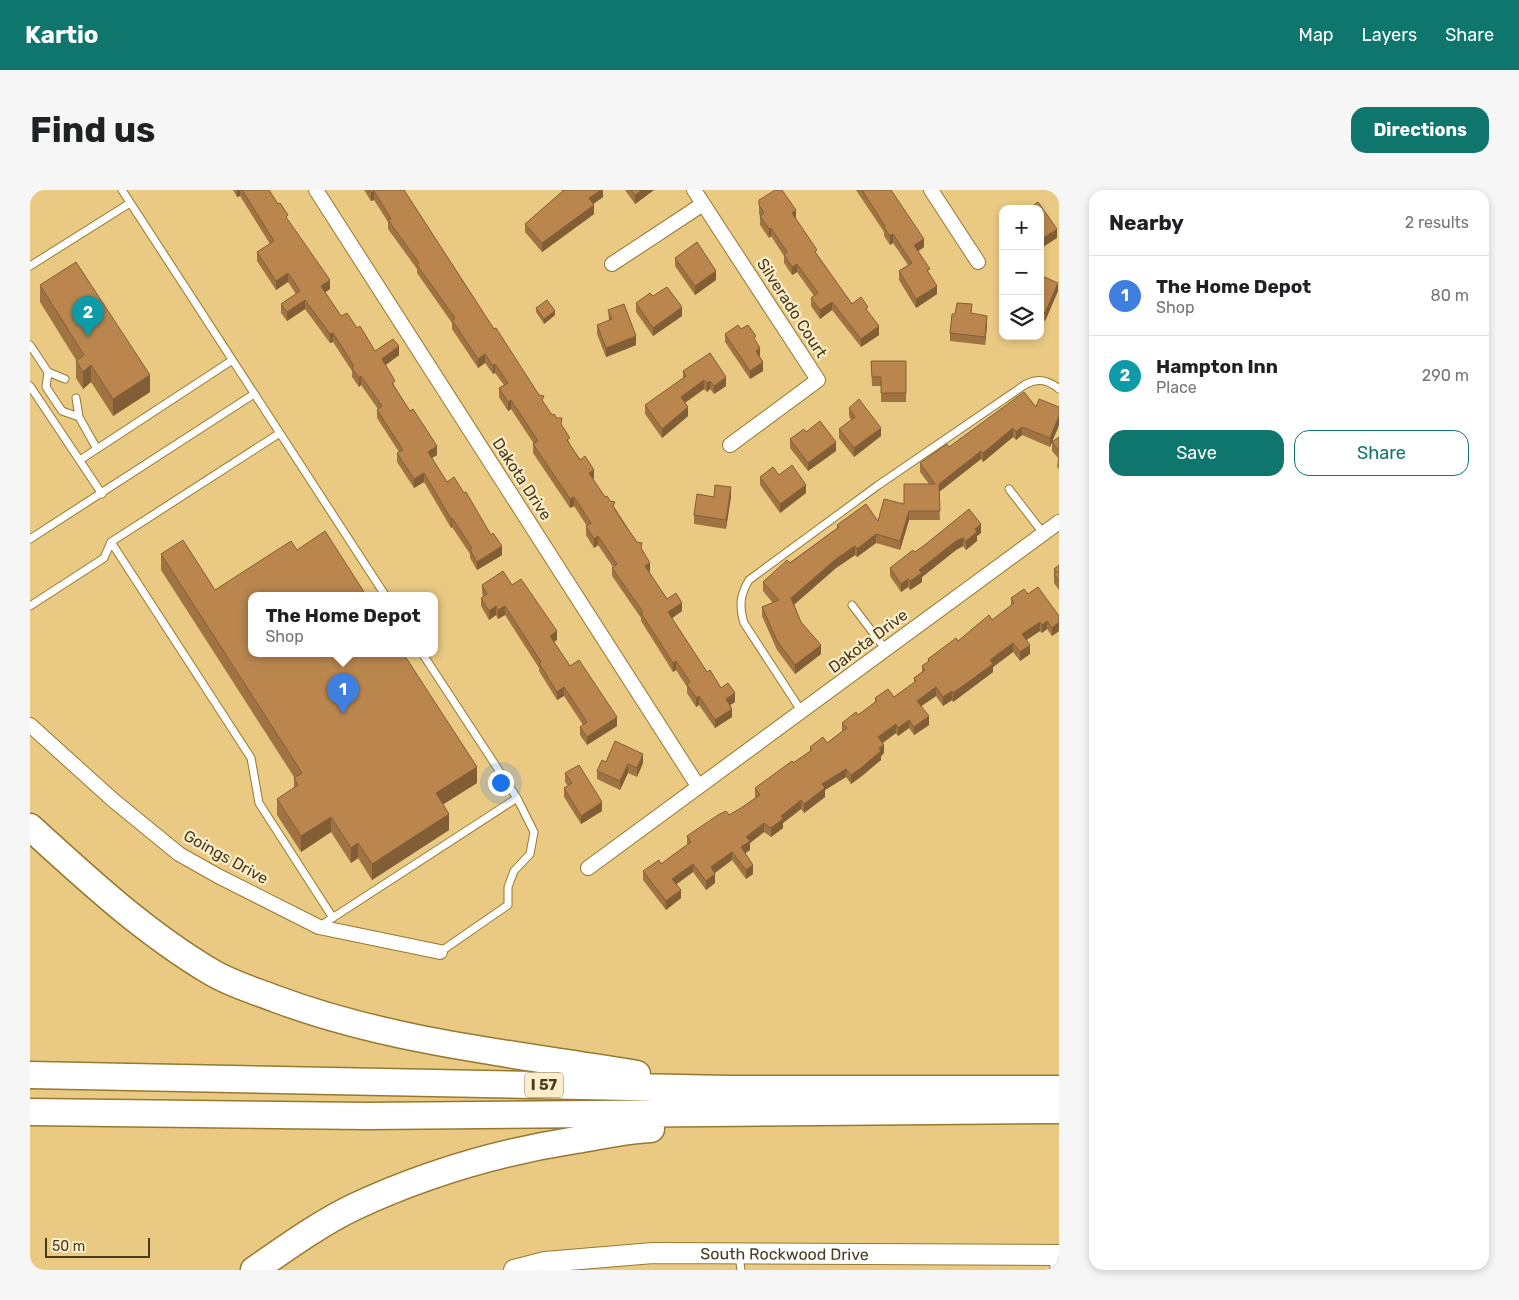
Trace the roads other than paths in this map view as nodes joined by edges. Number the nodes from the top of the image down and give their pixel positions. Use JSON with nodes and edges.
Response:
{"nodes":[{"id":1,"x":122,"y":190,"type":"edge"},
{"id":2,"x":316,"y":190,"type":"edge"},
{"id":3,"x":694,"y":190,"type":"edge"},
{"id":4,"x":931,"y":190,"type":"edge"},
{"id":5,"x":130,"y":203,"type":"junction"},
{"id":6,"x":703,"y":204,"type":"junction"},
{"id":7,"x":978,"y":262,"type":"dead end"},
{"id":8,"x":612,"y":264,"type":"dead end"},
{"id":9,"x":30,"y":266,"type":"edge"},
{"id":10,"x":30,"y":345,"type":"edge"},
{"id":11,"x":232,"y":361,"type":"junction"},
{"id":12,"x":48,"y":372,"type":"junction"},
{"id":13,"x":65,"y":379,"type":"dead end"},
{"id":14,"x":30,"y":386,"type":"edge"},
{"id":15,"x":1059,"y":389,"type":"edge"},
{"id":16,"x":254,"y":394,"type":"junction"},
{"id":17,"x":76,"y":398,"type":"dead end"},
{"id":18,"x":79,"y":417,"type":"junction"},
{"id":19,"x":280,"y":433,"type":"junction"},
{"id":20,"x":730,"y":445,"type":"dead end"},
{"id":21,"x":96,"y":449,"type":"junction"},
{"id":22,"x":80,"y":460,"type":"junction"},
{"id":23,"x":1009,"y":489,"type":"dead end"},
{"id":24,"x":102,"y":494,"type":"junction"},
{"id":25,"x":1059,"y":522,"type":"edge"},
{"id":26,"x":1043,"y":533,"type":"junction"},
{"id":27,"x":30,"y":540,"type":"edge"},
{"id":28,"x":111,"y":542,"type":"junction"},
{"id":29,"x":383,"y":592,"type":"edge"},
{"id":30,"x":852,"y":605,"type":"dead end"},
{"id":31,"x":30,"y":606,"type":"edge"},
{"id":32,"x":886,"y":650,"type":"junction"},
{"id":33,"x":425,"y":657,"type":"edge"},
{"id":34,"x":802,"y":712,"type":"junction"},
{"id":35,"x":30,"y":725,"type":"edge"},
{"id":36,"x":698,"y":786,"type":"junction"},
{"id":37,"x":517,"y":798,"type":"junction"},
{"id":38,"x":30,"y":827,"type":"edge"},
{"id":39,"x":588,"y":868,"type":"dead end"},
{"id":40,"x":333,"y":918,"type":"junction"},
{"id":41,"x":319,"y":927,"type":"junction"},
{"id":42,"x":440,"y":952,"type":"joint"},
{"id":43,"x":30,"y":1075,"type":"edge"},
{"id":44,"x":1059,"y":1088,"type":"edge"},
{"id":45,"x":730,"y":1089,"type":"junction"},
{"id":46,"x":1059,"y":1111,"type":"edge"},
{"id":47,"x":30,"y":1112,"type":"edge"},
{"id":48,"x":1055,"y":1260,"type":"edge"},
{"id":49,"x":740,"y":1262,"type":"edge"},
{"id":50,"x":559,"y":1265,"type":"edge"},
{"id":51,"x":254,"y":1270,"type":"edge"},
{"id":52,"x":514,"y":1270,"type":"edge"}],
"edges":[{"from":1,"to":5,"type":"lane"},
{"from":2,"to":36,"type":"street","name":"Dakota Drive"},
{"from":3,"to":6,"type":"street","name":"Silverado Court"},
{"from":4,"to":7,"type":"street"},
{"from":5,"to":9,"type":"lane"},
{"from":5,"to":11,"type":"lane"},
{"from":6,"to":8,"type":"street"},
{"from":6,"to":20,"type":"street","name":"Silverado Court"},
{"from":10,"to":12,"type":"lane"},
{"from":11,"to":16,"type":"lane"},
{"from":11,"to":21,"type":"lane"},
{"from":12,"to":13,"type":"lane"},
{"from":12,"to":18,"type":"lane"},
{"from":14,"to":22,"type":"lane"},
{"from":15,"to":34,"type":"lane"},
{"from":16,"to":19,"type":"lane"},
{"from":16,"to":24,"type":"lane"},
{"from":17,"to":18,"type":"lane"},
{"from":18,"to":21,"type":"lane"},
{"from":19,"to":28,"type":"lane"},
{"from":19,"to":29,"type":"lane"},
{"from":21,"to":22,"type":"lane"},
{"from":22,"to":24,"type":"lane"},
{"from":23,"to":26,"type":"lane"},
{"from":24,"to":27,"type":"lane"},
{"from":25,"to":26,"type":"street","name":"Dakota Drive"},
{"from":26,"to":32,"type":"street","name":"Dakota Drive"},
{"from":28,"to":31,"type":"lane"},
{"from":28,"to":40,"type":"lane"},
{"from":30,"to":32,"type":"lane"},
{"from":32,"to":34,"type":"street","name":"Dakota Drive"},
{"from":33,"to":37,"type":"lane"},
{"from":34,"to":36,"type":"street","name":"Dakota Drive"},
{"from":35,"to":41,"type":"street","name":"Goings Drive"},
{"from":36,"to":39,"type":"street","name":"Dakota Drive"},
{"from":37,"to":40,"type":"lane"},
{"from":37,"to":42,"type":"lane"},
{"from":38,"to":45,"type":"highway"},
{"from":40,"to":41,"type":"lane"},
{"from":41,"to":42,"type":"street","name":"Goings Drive"},
{"from":43,"to":45,"type":"highway","number":"I 57"},
{"from":44,"to":45,"type":"highway","number":"I 57"},
{"from":46,"to":47,"type":"highway","number":"I 57"},
{"from":46,"to":51,"type":"highway"},
{"from":48,"to":49,"type":"main road","name":"South Rockwood Drive"},
{"from":49,"to":50,"type":"main road","name":"South Rockwood Drive"},
{"from":50,"to":52,"type":"main road","name":"South Rockwood Drive"}]}
